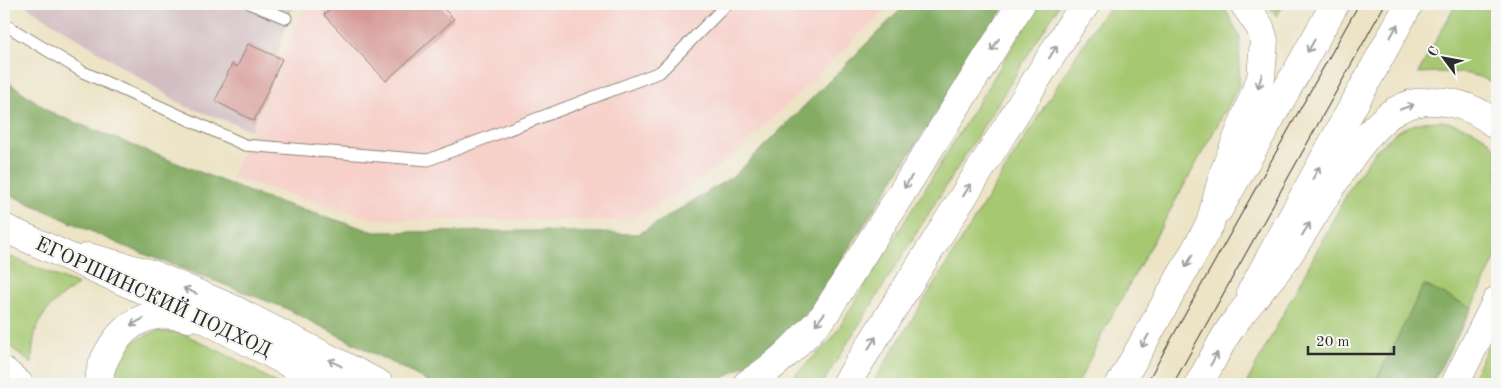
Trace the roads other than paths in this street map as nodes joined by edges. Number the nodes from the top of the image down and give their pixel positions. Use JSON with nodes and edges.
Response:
{"nodes":[{"id":1,"x":252,"y":4,"type":"edge"},
{"id":2,"x":727,"y":4,"type":"edge"},
{"id":3,"x":1021,"y":4,"type":"edge"},
{"id":4,"x":1086,"y":4,"type":"edge"},
{"id":5,"x":1244,"y":4,"type":"edge"},
{"id":6,"x":1335,"y":4,"type":"edge"},
{"id":7,"x":1409,"y":4,"type":"edge"},
{"id":8,"x":286,"y":18,"type":"dead end"},
{"id":9,"x":4,"y":24,"type":"edge"},
{"id":10,"x":1497,"y":126,"type":"edge"},
{"id":11,"x":1210,"y":224,"type":"junction"},
{"id":12,"x":4,"y":228,"type":"edge"},
{"id":13,"x":34,"y":242,"type":"junction"},
{"id":14,"x":1497,"y":300,"type":"edge"},
{"id":15,"x":1231,"y":328,"type":"junction"},
{"id":16,"x":233,"y":332,"type":"junction"},
{"id":17,"x":4,"y":371,"type":"edge"},
{"id":18,"x":19,"y":384,"type":"edge"},
{"id":19,"x":100,"y":384,"type":"edge"},
{"id":20,"x":328,"y":384,"type":"edge"},
{"id":21,"x":379,"y":384,"type":"edge"},
{"id":22,"x":747,"y":384,"type":"edge"},
{"id":23,"x":846,"y":384,"type":"edge"},
{"id":24,"x":1120,"y":384,"type":"edge"},
{"id":25,"x":1199,"y":384,"type":"edge"},
{"id":26,"x":1455,"y":384,"type":"edge"}],
"edges":[{"from":1,"to":8,"type":"lane"},
{"from":2,"to":9,"type":"lane"},
{"from":3,"to":22,"type":"main road","one_way":true},
{"from":23,"to":4,"type":"main road","one_way":true},
{"from":5,"to":11,"type":"main road","one_way":true},
{"from":6,"to":11,"type":"main road","one_way":true},
{"from":15,"to":7,"type":"main road","one_way":true},
{"from":15,"to":10,"type":"main road","one_way":true},
{"from":11,"to":24,"type":"main road","one_way":true},
{"from":12,"to":13,"type":"main road","name":"ЕГОРШИНСКИЙ ПОДХОД"},
{"from":13,"to":16,"type":"main road","name":"ЕГОРШИНСКИЙ ПОДХОД"},
{"from":21,"to":13,"type":"main road","one_way":true},
{"from":14,"to":26,"type":"main road"},
{"from":25,"to":15,"type":"main road","one_way":true},
{"from":16,"to":19,"type":"main road","one_way":true},
{"from":16,"to":20,"type":"main road","name":"ЕГОРШИНСКИЙ ПОДХОД"},
{"from":17,"to":18,"type":"main road"}]}
